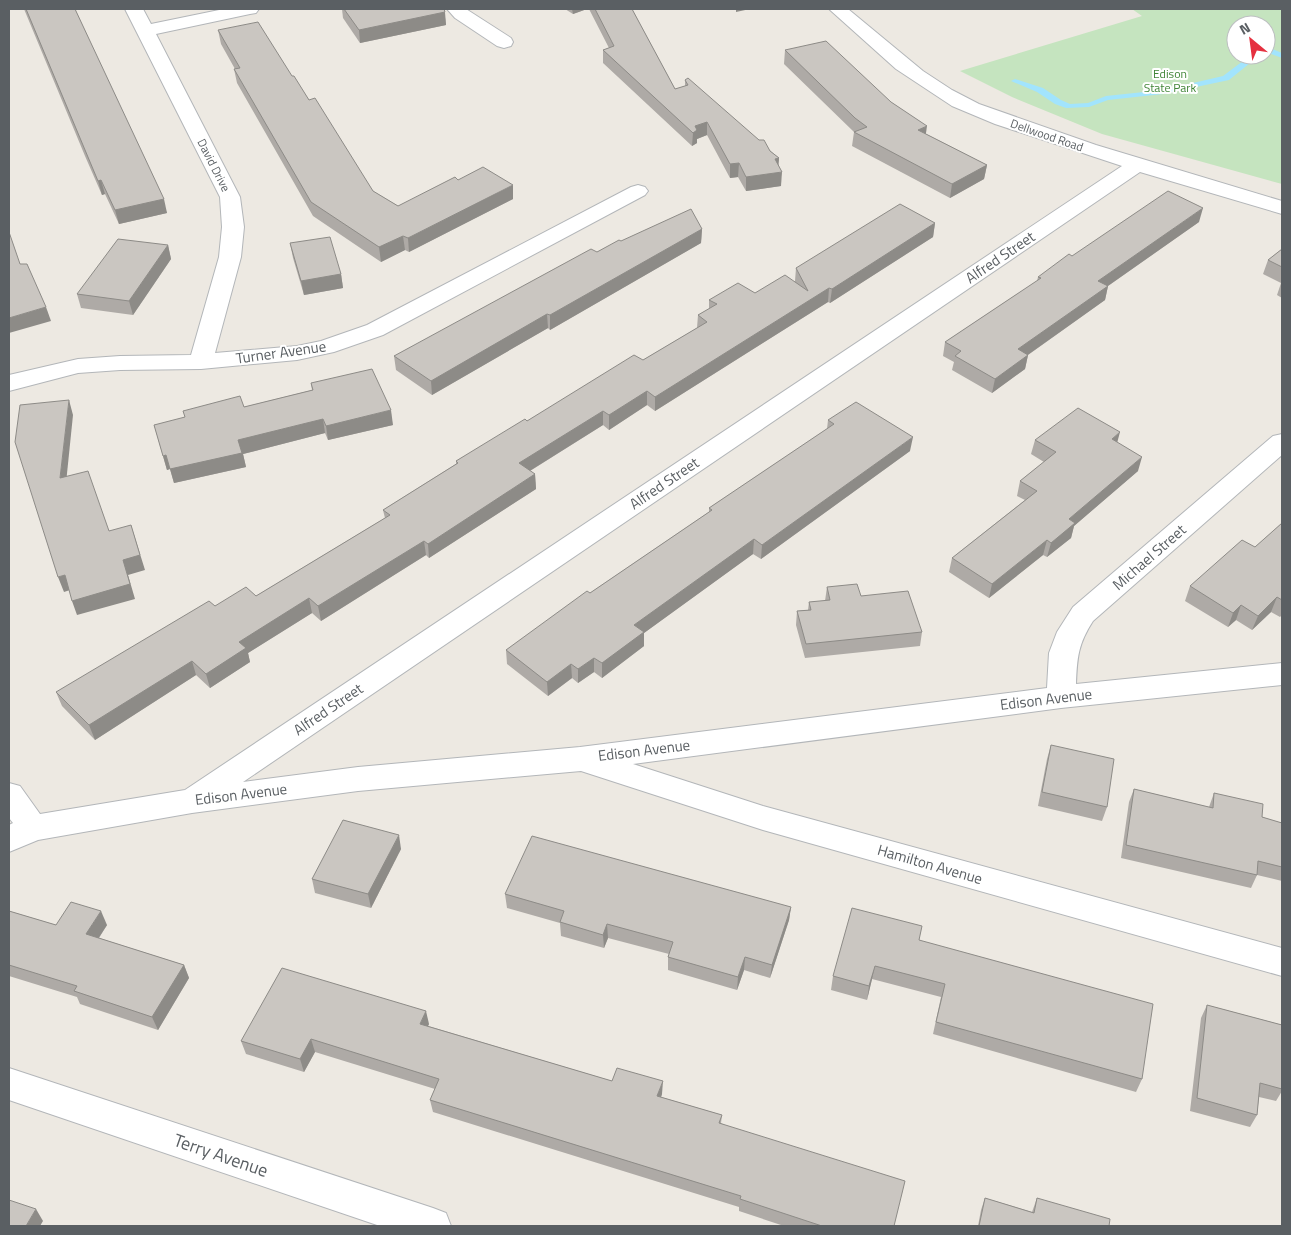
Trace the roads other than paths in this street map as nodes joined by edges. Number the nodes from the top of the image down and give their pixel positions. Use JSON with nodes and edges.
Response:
{"nodes":[{"id":1,"x":134,"y":9,"type":"edge"},
{"id":2,"x":250,"y":9,"type":"edge"},
{"id":3,"x":456,"y":9,"type":"edge"},
{"id":4,"x":838,"y":9,"type":"edge"},
{"id":5,"x":146,"y":30,"type":"junction"},
{"id":6,"x":504,"y":42,"type":"dead end"},
{"id":7,"x":1136,"y":166,"type":"junction"},
{"id":8,"x":638,"y":191,"type":"dead end"},
{"id":9,"x":1282,"y":208,"type":"edge"},
{"id":10,"x":201,"y":362,"type":"junction"},
{"id":11,"x":9,"y":382,"type":"edge"},
{"id":12,"x":1282,"y":442,"type":"edge"},
{"id":13,"x":1282,"y":674,"type":"edge"},
{"id":14,"x":1060,"y":697,"type":"junction"},
{"id":15,"x":580,"y":758,"type":"junction"},
{"id":16,"x":9,"y":795,"type":"edge"},
{"id":17,"x":192,"y":801,"type":"junction"},
{"id":18,"x":21,"y":833,"type":"edge"},
{"id":19,"x":1282,"y":962,"type":"edge"},
{"id":20,"x":9,"y":1084,"type":"edge"},
{"id":21,"x":433,"y":1226,"type":"edge"}],
"edges":[{"from":1,"to":5,"type":"street","name":"David Drive"},
{"from":2,"to":5,"type":"street"},
{"from":3,"to":6,"type":"street"},
{"from":4,"to":7,"type":"street","name":"Dellwood Road"},
{"from":5,"to":10,"type":"street","name":"David Drive"},
{"from":7,"to":9,"type":"street","name":"Dellwood Road"},
{"from":7,"to":17,"type":"street","name":"Alfred Street"},
{"from":8,"to":10,"type":"street","name":"Turner Avenue"},
{"from":10,"to":11,"type":"street","name":"Turner Avenue"},
{"from":12,"to":14,"type":"street","name":"Michael Street"},
{"from":13,"to":14,"type":"street","name":"Edison Avenue"},
{"from":14,"to":15,"type":"street","name":"Edison Avenue"},
{"from":15,"to":17,"type":"street","name":"Edison Avenue"},
{"from":15,"to":19,"type":"street","name":"Hamilton Avenue"},
{"from":16,"to":18,"type":"street"},
{"from":17,"to":18,"type":"street","name":"Edison Avenue"},
{"from":20,"to":21,"type":"street","name":"Terry Avenue"}]}
